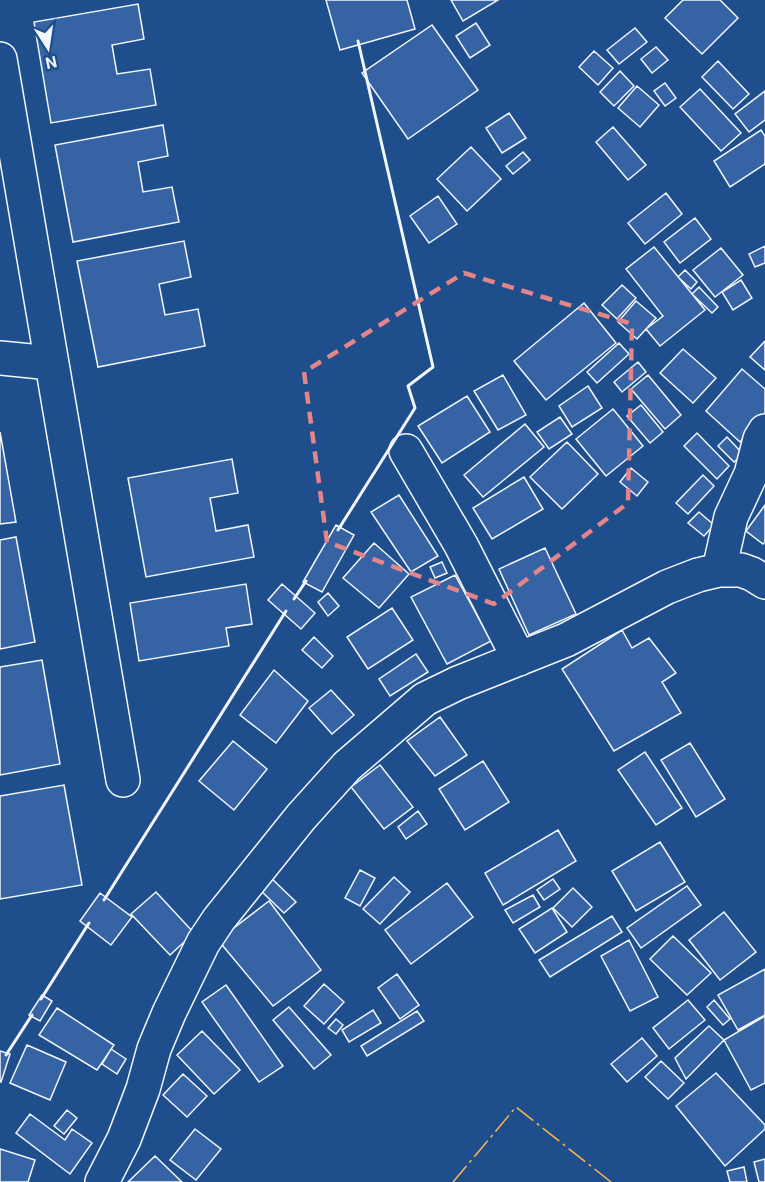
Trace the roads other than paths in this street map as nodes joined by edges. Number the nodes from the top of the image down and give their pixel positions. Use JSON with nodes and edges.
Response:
{"nodes":[{"id":1,"x":0,"y":59,"type":"edge"},
{"id":2,"x":0,"y":357,"type":"edge"},
{"id":3,"x":51,"y":363,"type":"junction"},
{"id":4,"x":765,"y":431,"type":"edge"},
{"id":5,"x":405,"y":451,"type":"dead end"},
{"id":6,"x":719,"y":570,"type":"junction"},
{"id":7,"x":765,"y":582,"type":"edge"},
{"id":8,"x":519,"y":659,"type":"junction"},
{"id":9,"x":123,"y":780,"type":"dead end"},
{"id":10,"x":102,"y":1182,"type":"edge"}],
"edges":[{"from":1,"to":3,"type":"street"},
{"from":2,"to":3,"type":"street"},
{"from":3,"to":9,"type":"street"},
{"from":4,"to":6,"type":"street"},
{"from":5,"to":8,"type":"street"},
{"from":6,"to":7,"type":"street"},
{"from":6,"to":8,"type":"street"},
{"from":8,"to":10,"type":"street"}]}
